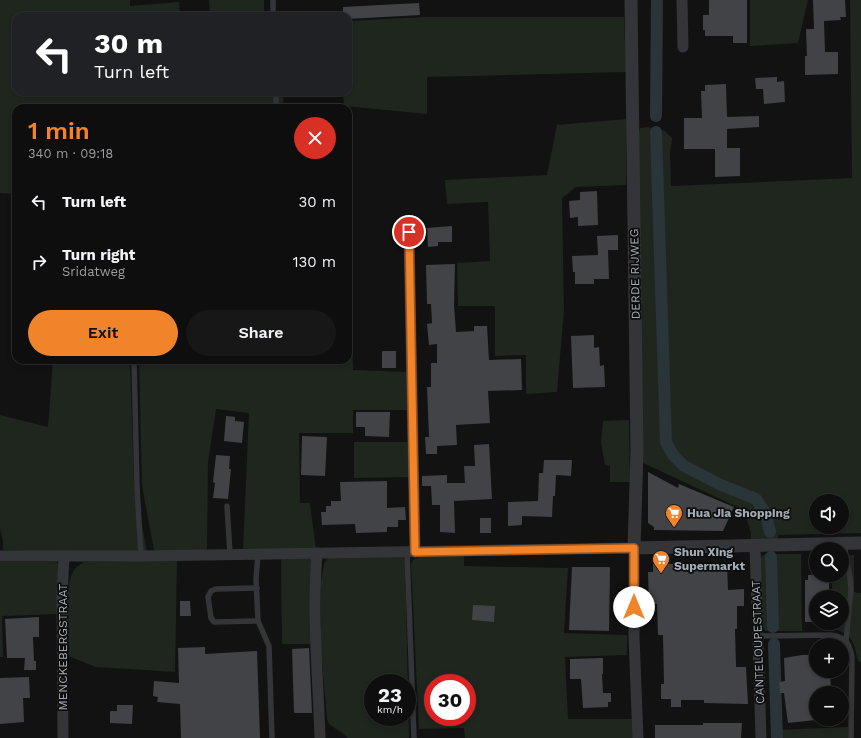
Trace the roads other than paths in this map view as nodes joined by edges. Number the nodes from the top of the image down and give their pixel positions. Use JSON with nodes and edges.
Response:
{"nodes":[{"id":1,"x":273,"y":0,"type":"edge"},
{"id":2,"x":631,"y":0,"type":"edge"},
{"id":3,"x":682,"y":0,"type":"edge"},
{"id":4,"x":273,"y":12,"type":"edge"},
{"id":5,"x":682,"y":47,"type":"dead end"},
{"id":6,"x":409,"y":232,"type":"dead end"},
{"id":7,"x":134,"y":364,"type":"edge"},
{"id":8,"x":227,"y":506,"type":"dead end"},
{"id":9,"x":861,"y":543,"type":"edge"},
{"id":10,"x":849,"y":544,"type":"edge"},
{"id":11,"x":809,"y":545,"type":"edge"},
{"id":12,"x":755,"y":546,"type":"junction"},
{"id":13,"x":634,"y":548,"type":"junction"},
{"id":14,"x":411,"y":552,"type":"junction"},
{"id":15,"x":317,"y":553,"type":"junction"},
{"id":16,"x":230,"y":554,"type":"junction"},
{"id":17,"x":258,"y":554,"type":"junction"},
{"id":18,"x":0,"y":556,"type":"edge"},
{"id":19,"x":64,"y":556,"type":"junction"},
{"id":20,"x":141,"y":556,"type":"junction"},
{"id":21,"x":849,"y":572,"type":"edge"},
{"id":22,"x":257,"y":588,"type":"junction"},
{"id":23,"x":258,"y":621,"type":"junction"},
{"id":24,"x":758,"y":636,"type":"junction"},
{"id":25,"x":841,"y":638,"type":"edge"},
{"id":26,"x":846,"y":638,"type":"edge"},
{"id":27,"x":849,"y":646,"type":"edge"},
{"id":28,"x":62,"y":738,"type":"edge"},
{"id":29,"x":272,"y":738,"type":"edge"},
{"id":30,"x":320,"y":738,"type":"edge"},
{"id":31,"x":414,"y":738,"type":"edge"},
{"id":32,"x":638,"y":738,"type":"edge"},
{"id":33,"x":761,"y":738,"type":"edge"},
{"id":34,"x":851,"y":738,"type":"edge"}],
"edges":[{"from":1,"to":4,"type":"lane"},
{"from":2,"to":13,"type":"street","name":"DERDE RIJWEG"},
{"from":3,"to":5,"type":"street"},
{"from":6,"to":14,"type":"street"},
{"from":7,"to":20,"type":"lane"},
{"from":8,"to":16,"type":"lane"},
{"from":9,"to":10,"type":"street"},
{"from":11,"to":12,"type":"street"},
{"from":12,"to":13,"type":"street"},
{"from":12,"to":24,"type":"street","name":"CANTELOUPESTRAAT"},
{"from":13,"to":14,"type":"street"},
{"from":13,"to":32,"type":"street"},
{"from":14,"to":15,"type":"street"},
{"from":14,"to":31,"type":"lane"},
{"from":15,"to":17,"type":"street"},
{"from":15,"to":30,"type":"street"},
{"from":16,"to":17,"type":"street"},
{"from":16,"to":20,"type":"street"},
{"from":17,"to":22,"type":"lane"},
{"from":18,"to":19,"type":"street"},
{"from":19,"to":20,"type":"street"},
{"from":19,"to":28,"type":"street","name":"MENCKEBERGSTRAAT"},
{"from":21,"to":26,"type":"lane"},
{"from":22,"to":23,"type":"lane"},
{"from":22,"to":23,"type":"lane"},
{"from":23,"to":29,"type":"lane"},
{"from":24,"to":25,"type":"lane"},
{"from":24,"to":33,"type":"street","name":"CANTELOUPESTRAAT"},
{"from":27,"to":34,"type":"lane"}]}
